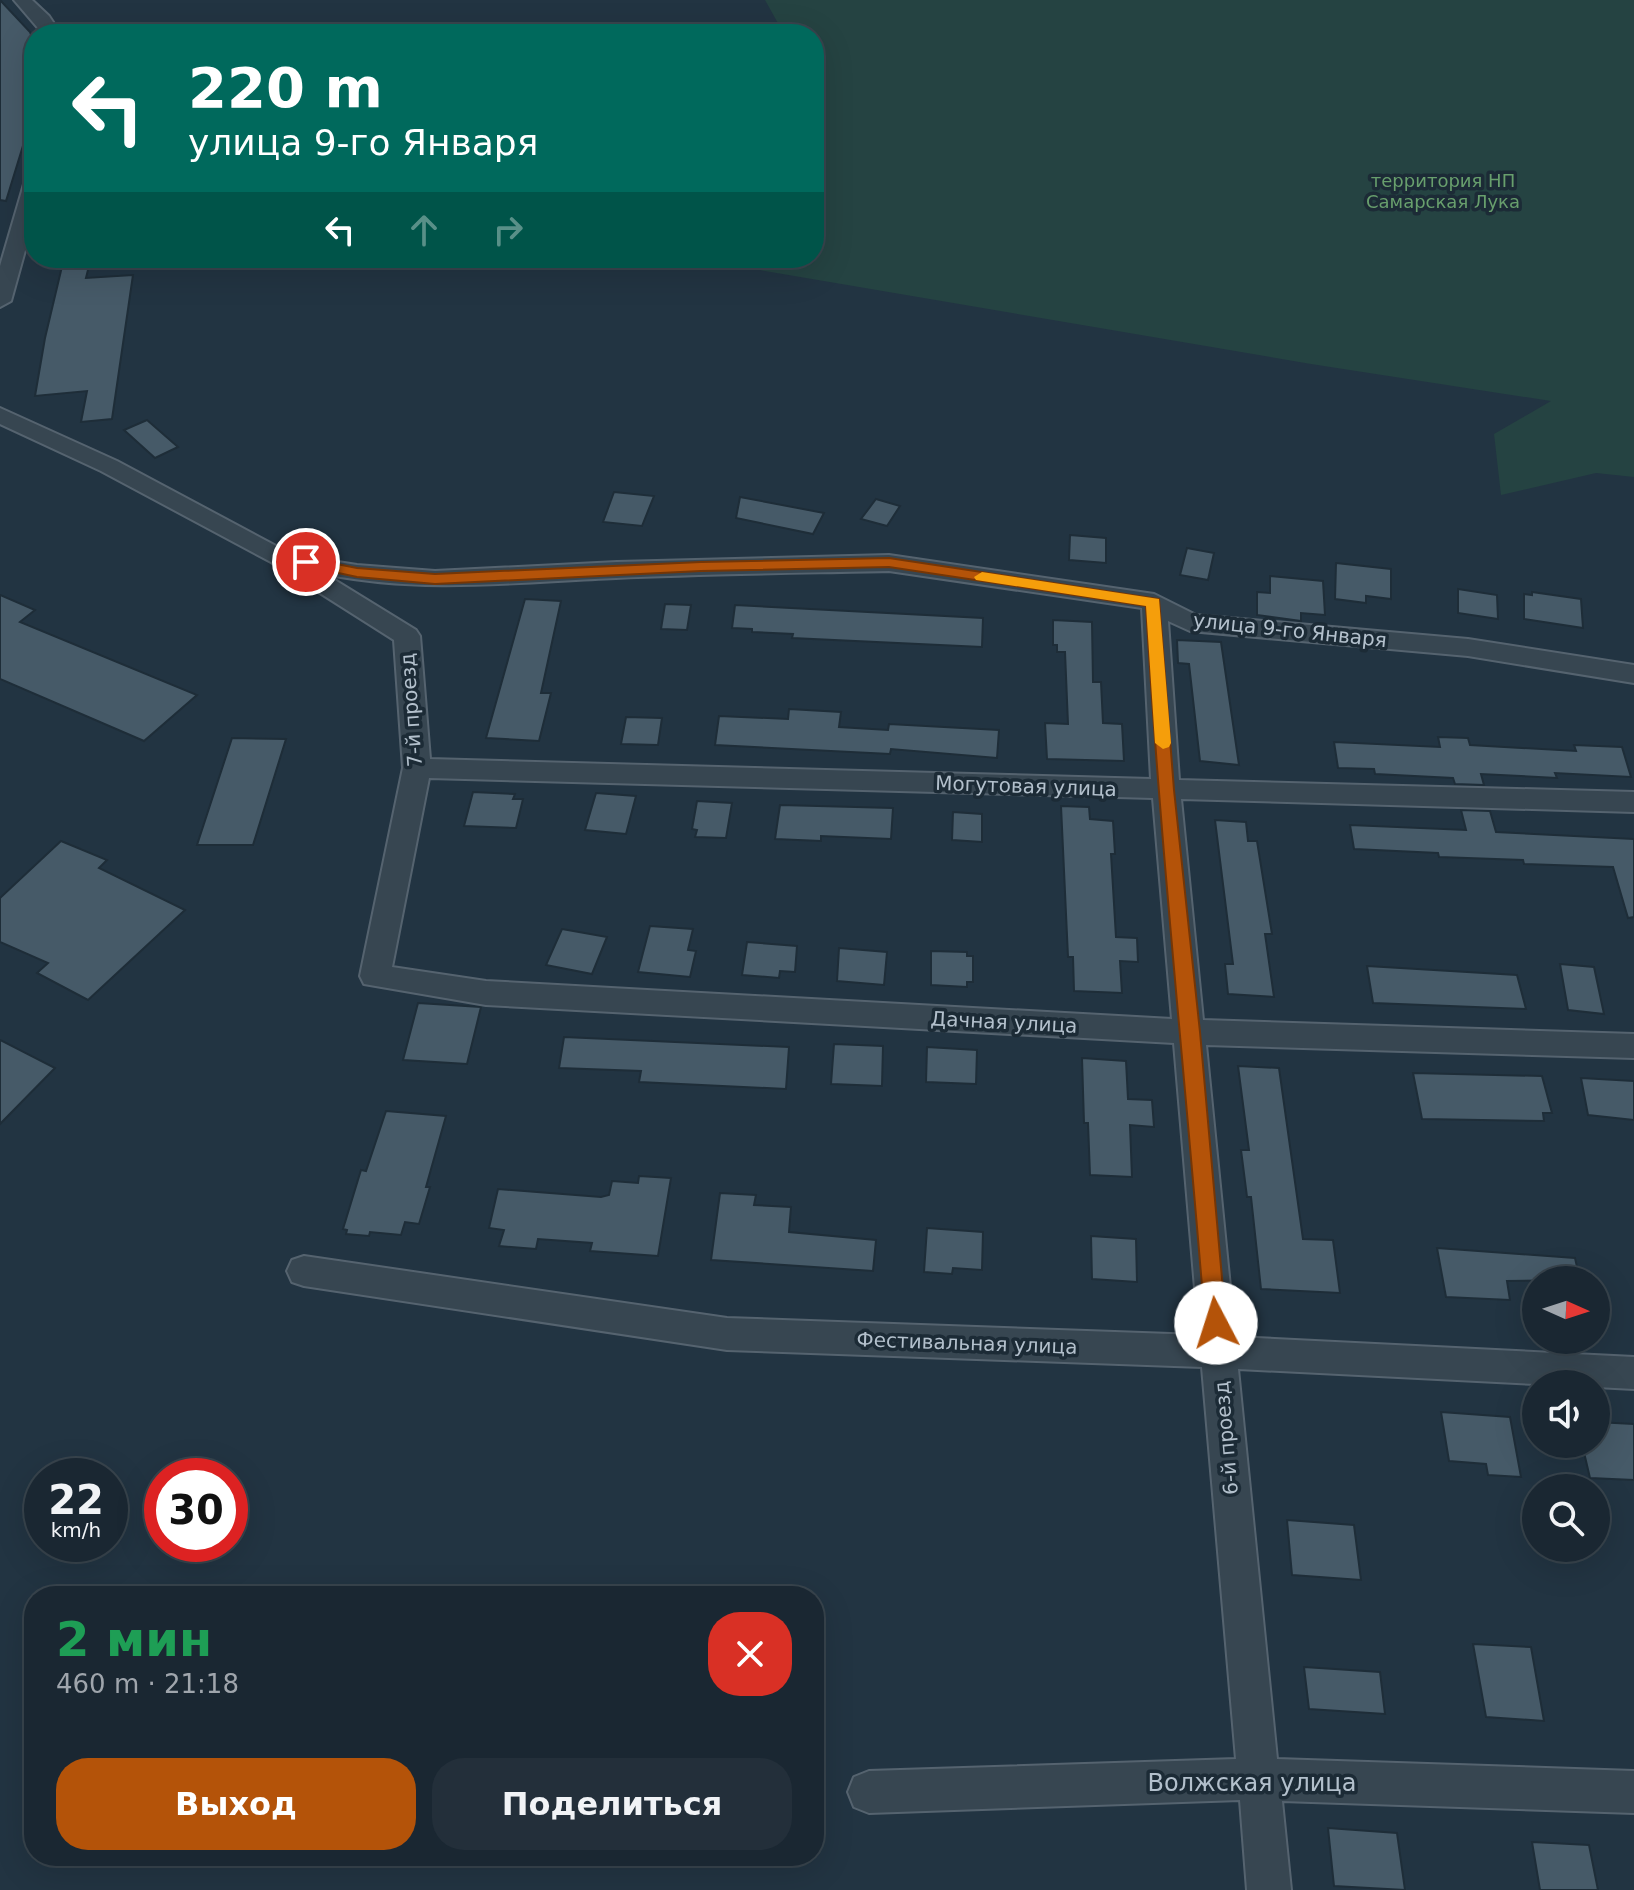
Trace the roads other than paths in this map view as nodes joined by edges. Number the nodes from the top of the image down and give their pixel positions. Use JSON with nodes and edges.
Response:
{"nodes":[{"id":1,"x":22,"y":0,"type":"edge"},
{"id":2,"x":46,"y":24,"type":"edge"},
{"id":3,"x":24,"y":218,"type":"edge"},
{"id":4,"x":0,"y":301,"type":"edge"},
{"id":5,"x":0,"y":415,"type":"edge"},
{"id":6,"x":280,"y":557,"type":"junction"},
{"id":7,"x":1154,"y":602,"type":"junction"},
{"id":8,"x":1634,"y":674,"type":"edge"},
{"id":9,"x":417,"y":768,"type":"junction"},
{"id":10,"x":1166,"y":790,"type":"junction"},
{"id":11,"x":1634,"y":802,"type":"edge"},
{"id":12,"x":375,"y":976,"type":"joint"},
{"id":13,"x":1191,"y":1032,"type":"junction"},
{"id":14,"x":1634,"y":1046,"type":"edge"},
{"id":15,"x":304,"y":1271,"type":"dead end"},
{"id":16,"x":1218,"y":1352,"type":"junction"},
{"id":17,"x":1634,"y":1373,"type":"edge"},
{"id":18,"x":1256,"y":1779,"type":"junction"},
{"id":19,"x":869,"y":1792,"type":"dead end"},
{"id":20,"x":1634,"y":1792,"type":"edge"},
{"id":21,"x":1269,"y":1890,"type":"edge"}],
"edges":[{"from":1,"to":2,"type":"street"},
{"from":3,"to":4,"type":"street"},
{"from":5,"to":6,"type":"street"},
{"from":6,"to":7,"type":"street","name":"улица 9-го Января"},
{"from":6,"to":9,"type":"street","name":"7-й проезд"},
{"from":7,"to":8,"type":"street","name":"улица 9-го Января"},
{"from":7,"to":10,"type":"street","name":"6-й проезд"},
{"from":9,"to":10,"type":"street","name":"Могутовая улица"},
{"from":9,"to":12,"type":"street","name":"7-й проезд"},
{"from":10,"to":11,"type":"street","name":"Могутовая улица"},
{"from":10,"to":13,"type":"street","name":"6-й проезд"},
{"from":12,"to":13,"type":"street","name":"Дачная улица"},
{"from":13,"to":14,"type":"street","name":"Дачная улица"},
{"from":13,"to":16,"type":"street","name":"6-й проезд"},
{"from":15,"to":16,"type":"street","name":"Фестивальная улица"},
{"from":16,"to":17,"type":"street","name":"Фестивальная улица"},
{"from":16,"to":18,"type":"street","name":"6-й проезд"},
{"from":18,"to":19,"type":"street","name":"Волжская улица"},
{"from":18,"to":20,"type":"street","name":"Волжская улица"},
{"from":18,"to":21,"type":"street","name":"6-й проезд"}]}
